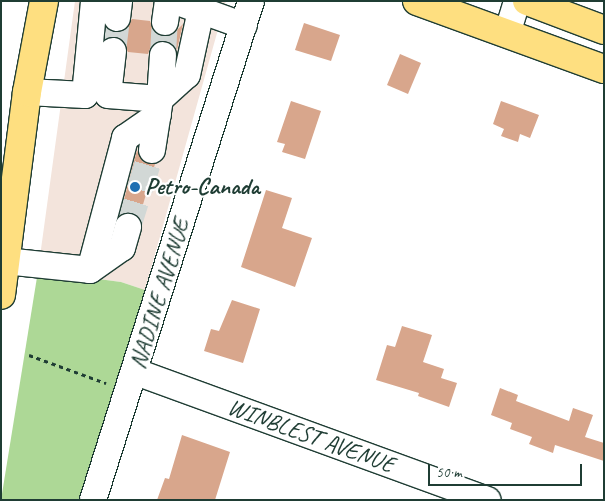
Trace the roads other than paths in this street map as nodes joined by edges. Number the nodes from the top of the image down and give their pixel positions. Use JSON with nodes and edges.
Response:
{"nodes":[{"id":1,"x":44,"y":1,"type":"edge"},
{"id":2,"x":94,"y":1,"type":"edge"},
{"id":3,"x":417,"y":1,"type":"edge"},
{"id":4,"x":517,"y":1,"type":"edge"},
{"id":5,"x":527,"y":1,"type":"edge"},
{"id":6,"x":169,"y":8,"type":"edge"},
{"id":7,"x":202,"y":10,"type":"junction"},
{"id":8,"x":247,"y":13,"type":"edge"},
{"id":9,"x":604,"y":30,"type":"edge"},
{"id":10,"x":507,"y":34,"type":"junction"},
{"id":11,"x":113,"y":51,"type":"tunnel mouth"},
{"id":12,"x":162,"y":55,"type":"tunnel mouth"},
{"id":13,"x":604,"y":69,"type":"edge"},
{"id":14,"x":27,"y":92,"type":"junction"},
{"id":15,"x":96,"y":95,"type":"junction"},
{"id":16,"x":159,"y":107,"type":"junction"},
{"id":17,"x":152,"y":150,"type":"tunnel mouth"},
{"id":18,"x":128,"y":227,"type":"tunnel mouth"},
{"id":19,"x":6,"y":261,"type":"junction"},
{"id":20,"x":90,"y":270,"type":"junction"},
{"id":21,"x":1,"y":295,"type":"edge"},
{"id":22,"x":136,"y":372,"type":"junction"},
{"id":23,"x":93,"y":500,"type":"edge"},
{"id":24,"x":486,"y":500,"type":"edge"}],
"edges":[{"from":1,"to":14,"type":"main road"},
{"from":2,"to":15,"type":"street"},
{"from":3,"to":10,"type":"main road"},
{"from":4,"to":10,"type":"street"},
{"from":5,"to":9,"type":"main road"},
{"from":6,"to":7,"type":"street"},
{"from":7,"to":8,"type":"street"},
{"from":7,"to":16,"type":"street"},
{"from":8,"to":22,"type":"street","name":"NADINE AVENUE"},
{"from":10,"to":13,"type":"main road"},
{"from":11,"to":15,"type":"street"},
{"from":12,"to":16,"type":"street"},
{"from":14,"to":15,"type":"street"},
{"from":14,"to":19,"type":"main road"},
{"from":15,"to":16,"type":"street"},
{"from":16,"to":17,"type":"street"},
{"from":16,"to":20,"type":"street"},
{"from":18,"to":20,"type":"street"},
{"from":19,"to":20,"type":"street"},
{"from":19,"to":21,"type":"main road"},
{"from":22,"to":23,"type":"street","name":"NADINE AVENUE"},
{"from":22,"to":24,"type":"street","name":"WINBLEST AVENUE"}]}
